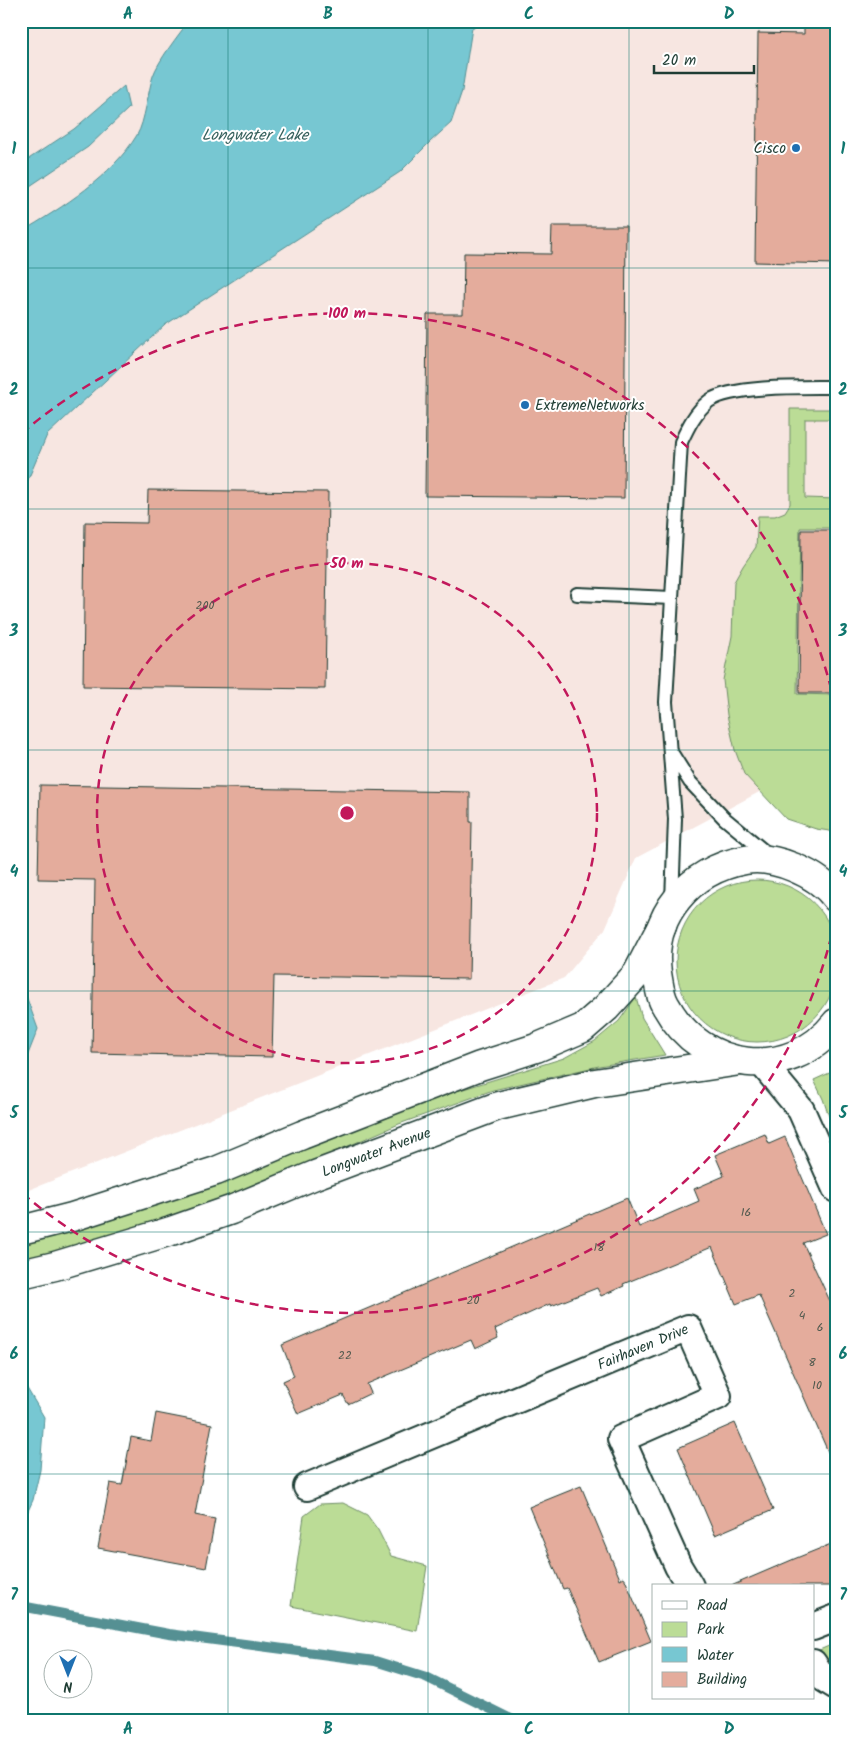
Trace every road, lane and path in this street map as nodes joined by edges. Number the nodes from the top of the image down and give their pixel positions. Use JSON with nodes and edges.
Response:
{"nodes":[{"id":1,"x":836,"y":387,"type":"edge"},
{"id":2,"x":577,"y":594,"type":"dead end"},
{"id":3,"x":672,"y":598,"type":"junction"},
{"id":4,"x":670,"y":750,"type":"junction"},
{"id":5,"x":777,"y":862,"type":"junction"},
{"id":6,"x":836,"y":867,"type":"edge"},
{"id":7,"x":806,"y":873,"type":"junction"},
{"id":8,"x":836,"y":898,"type":"edge"},
{"id":9,"x":667,"y":916,"type":"junction"},
{"id":10,"x":836,"y":1023,"type":"edge"},
{"id":11,"x":751,"y":1062,"type":"junction"},
{"id":12,"x":836,"y":1189,"type":"edge"},
{"id":13,"x":21,"y":1230,"type":"edge"},
{"id":14,"x":21,"y":1274,"type":"edge"},
{"id":15,"x":307,"y":1487,"type":"dead end"},
{"id":16,"x":689,"y":1584,"type":"edge"},
{"id":17,"x":814,"y":1664,"type":"edge"},
{"id":18,"x":836,"y":1686,"type":"edge"}],
"edges":[{"from":1,"to":3,"type":"lane"},
{"from":2,"to":3,"type":"lane"},
{"from":3,"to":4,"type":"lane"},
{"from":4,"to":5,"type":"lane"},
{"from":4,"to":9,"type":"lane"},
{"from":5,"to":7,"type":"street"},
{"from":5,"to":9,"type":"street"},
{"from":6,"to":7,"type":"street"},
{"from":7,"to":8,"type":"street"},
{"from":9,"to":11,"type":"street"},
{"from":9,"to":13,"type":"street"},
{"from":10,"to":11,"type":"street","name":"Longwater Avenue"},
{"from":11,"to":12,"type":"street"},
{"from":11,"to":14,"type":"street","name":"Longwater Avenue"},
{"from":15,"to":16,"type":"street","name":"Fairhaven Drive"},
{"from":17,"to":18,"type":"street"}]}
